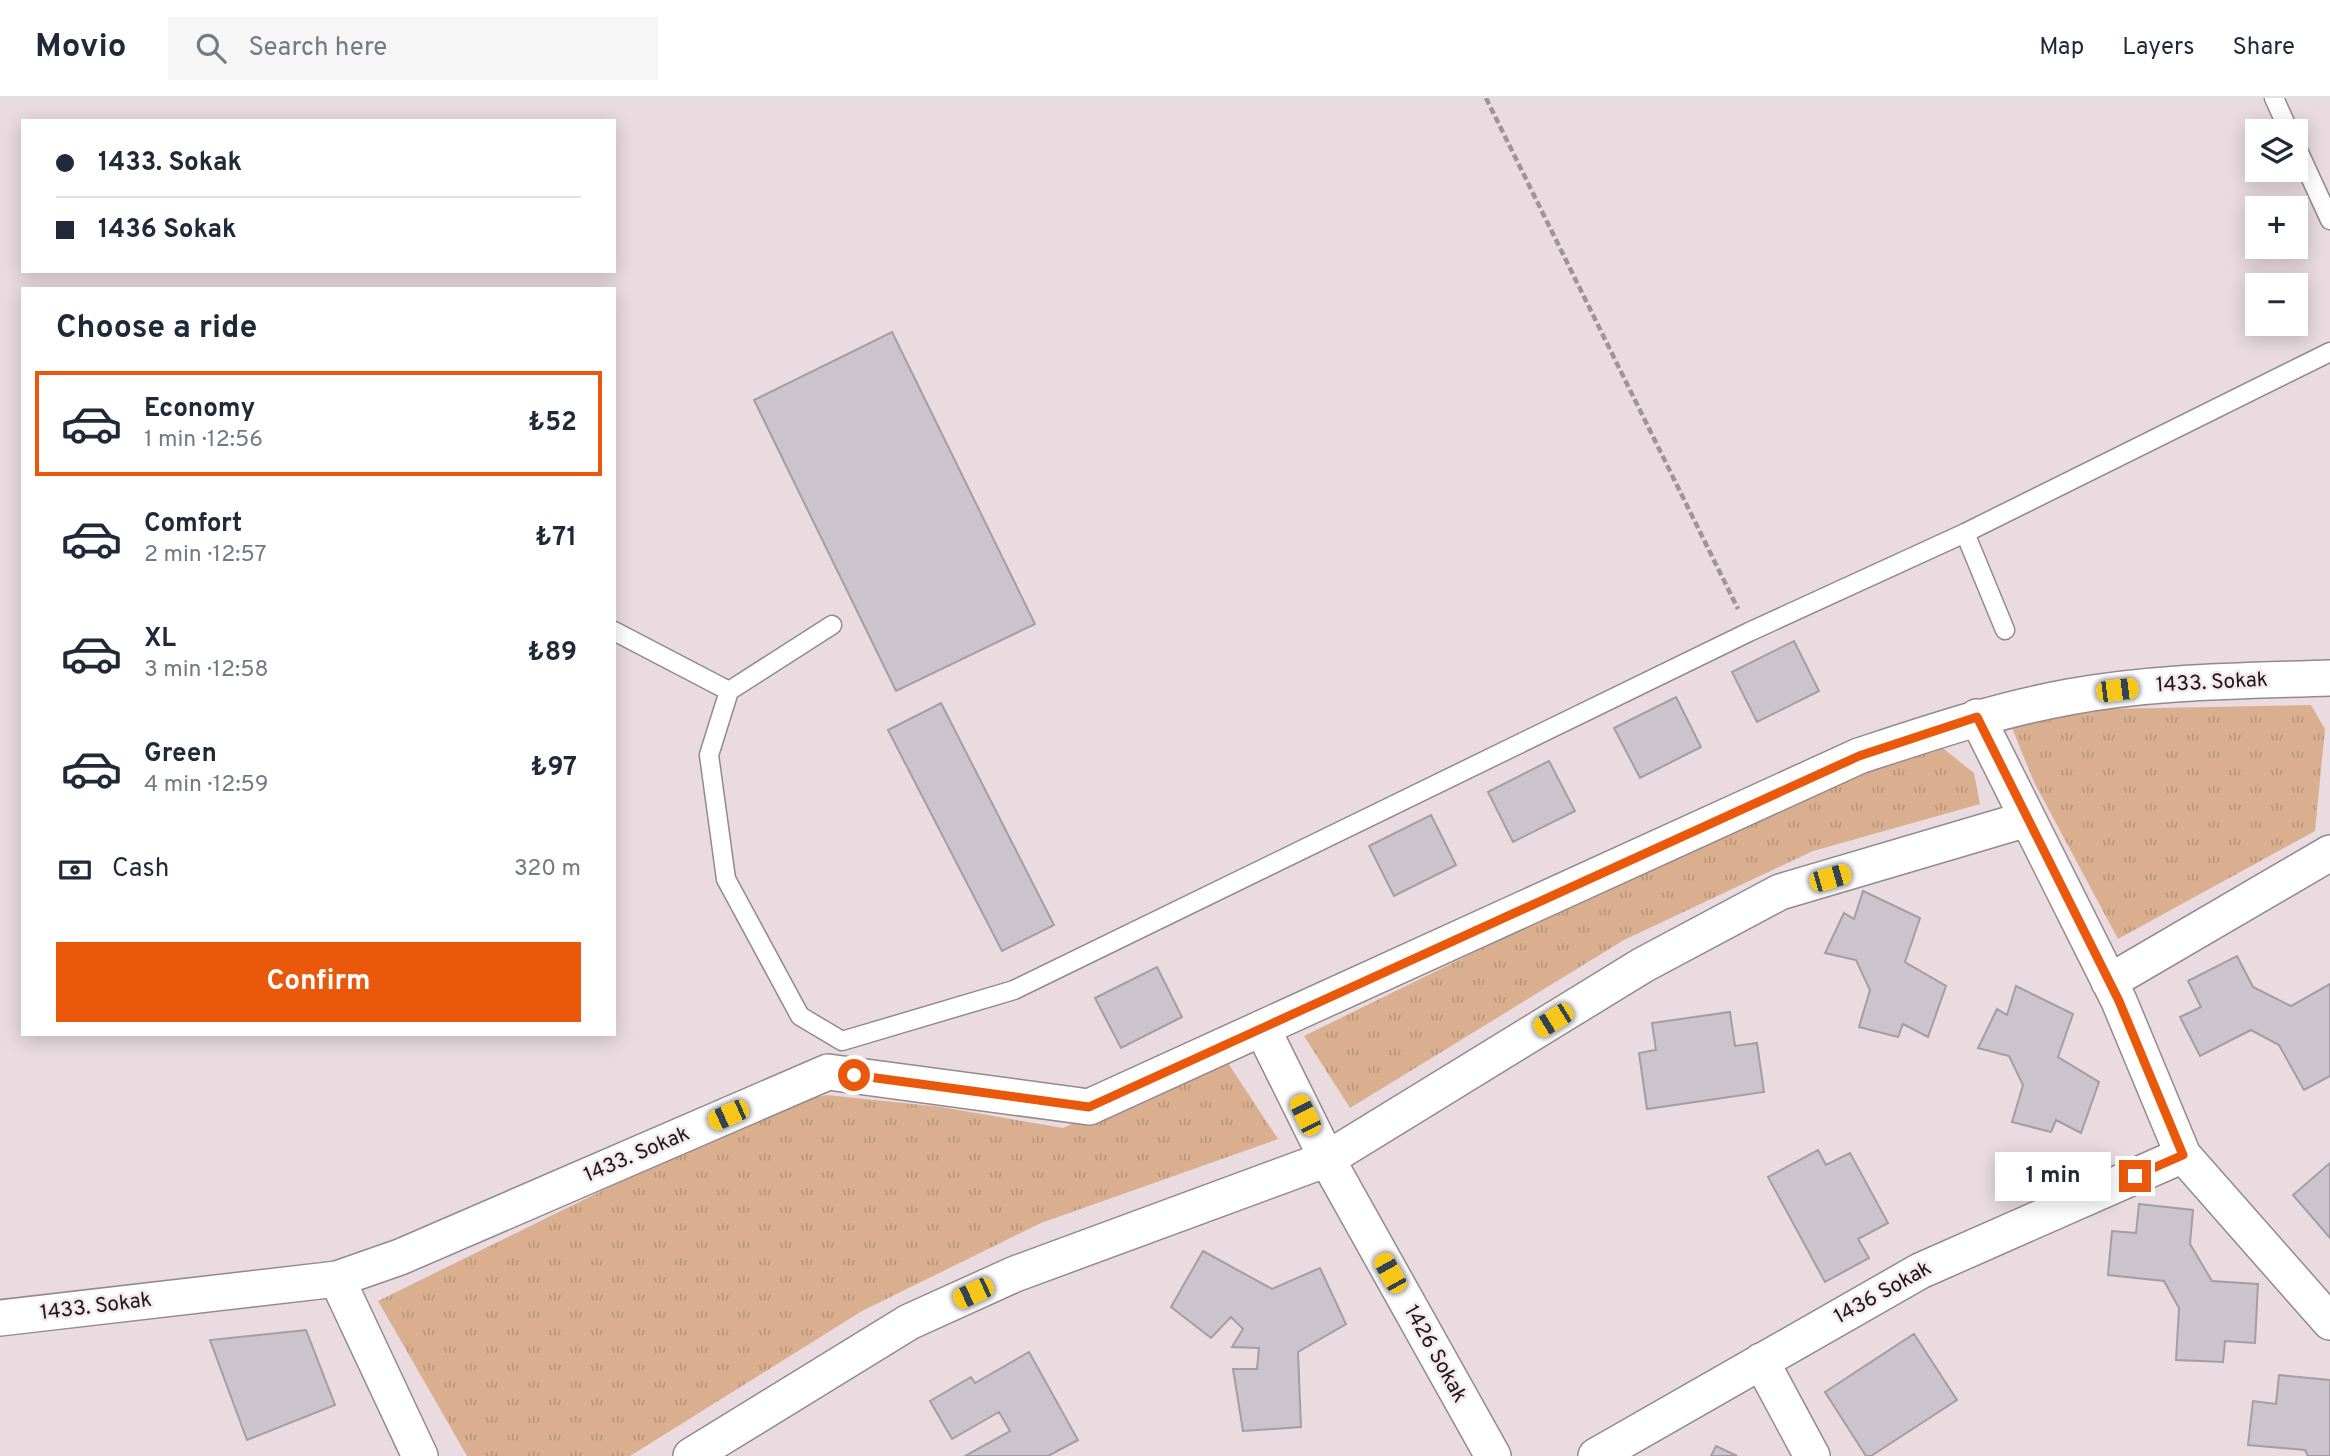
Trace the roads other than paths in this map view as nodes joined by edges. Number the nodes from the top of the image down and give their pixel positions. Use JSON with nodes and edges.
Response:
{"nodes":[{"id":1,"x":2274,"y":98,"type":"edge"},
{"id":2,"x":2284,"y":119,"type":"edge"},
{"id":3,"x":2308,"y":172,"type":"edge"},
{"id":4,"x":2330,"y":220,"type":"edge"},
{"id":5,"x":2330,"y":352,"type":"edge"},
{"id":6,"x":1965,"y":533,"type":"junction"},
{"id":7,"x":832,"y":625,"type":"dead end"},
{"id":8,"x":2005,"y":630,"type":"dead end"},
{"id":9,"x":616,"y":632,"type":"edge"},
{"id":10,"x":2330,"y":678,"type":"edge"},
{"id":11,"x":729,"y":691,"type":"junction"},
{"id":12,"x":1977,"y":717,"type":"junction"},
{"id":13,"x":2027,"y":819,"type":"junction"},
{"id":14,"x":2330,"y":853,"type":"edge"},
{"id":15,"x":2109,"y":982,"type":"junction"},
{"id":16,"x":1262,"y":1028,"type":"junction"},
{"id":17,"x":2183,"y":1155,"type":"junction"},
{"id":18,"x":1327,"y":1159,"type":"junction"},
{"id":19,"x":337,"y":1279,"type":"junction"},
{"id":20,"x":0,"y":1318,"type":"edge"},
{"id":21,"x":2330,"y":1322,"type":"edge"},
{"id":22,"x":1761,"y":1361,"type":"junction"},
{"id":23,"x":420,"y":1456,"type":"edge"},
{"id":24,"x":691,"y":1456,"type":"edge"},
{"id":25,"x":1493,"y":1456,"type":"edge"},
{"id":26,"x":1596,"y":1456,"type":"edge"},
{"id":27,"x":1812,"y":1456,"type":"edge"}],
"edges":[{"from":1,"to":2,"type":"lane"},
{"from":3,"to":4,"type":"lane"},
{"from":5,"to":6,"type":"lane"},
{"from":6,"to":8,"type":"lane"},
{"from":6,"to":11,"type":"lane"},
{"from":7,"to":11,"type":"lane"},
{"from":9,"to":11,"type":"lane"},
{"from":10,"to":12,"type":"street","name":"1433. Sokak"},
{"from":12,"to":13,"type":"street"},
{"from":12,"to":16,"type":"street","name":"1433. Sokak"},
{"from":13,"to":15,"type":"street"},
{"from":13,"to":18,"type":"street"},
{"from":14,"to":15,"type":"street"},
{"from":15,"to":17,"type":"street"},
{"from":16,"to":18,"type":"street","name":"1426 Sokak"},
{"from":16,"to":19,"type":"street","name":"1433. Sokak"},
{"from":17,"to":21,"type":"street"},
{"from":17,"to":22,"type":"street","name":"1436 Sokak"},
{"from":18,"to":24,"type":"street"},
{"from":18,"to":25,"type":"street","name":"1426 Sokak"},
{"from":19,"to":20,"type":"street","name":"1433. Sokak"},
{"from":19,"to":23,"type":"street"},
{"from":22,"to":26,"type":"street","name":"1436 Sokak"},
{"from":22,"to":27,"type":"street"}]}
